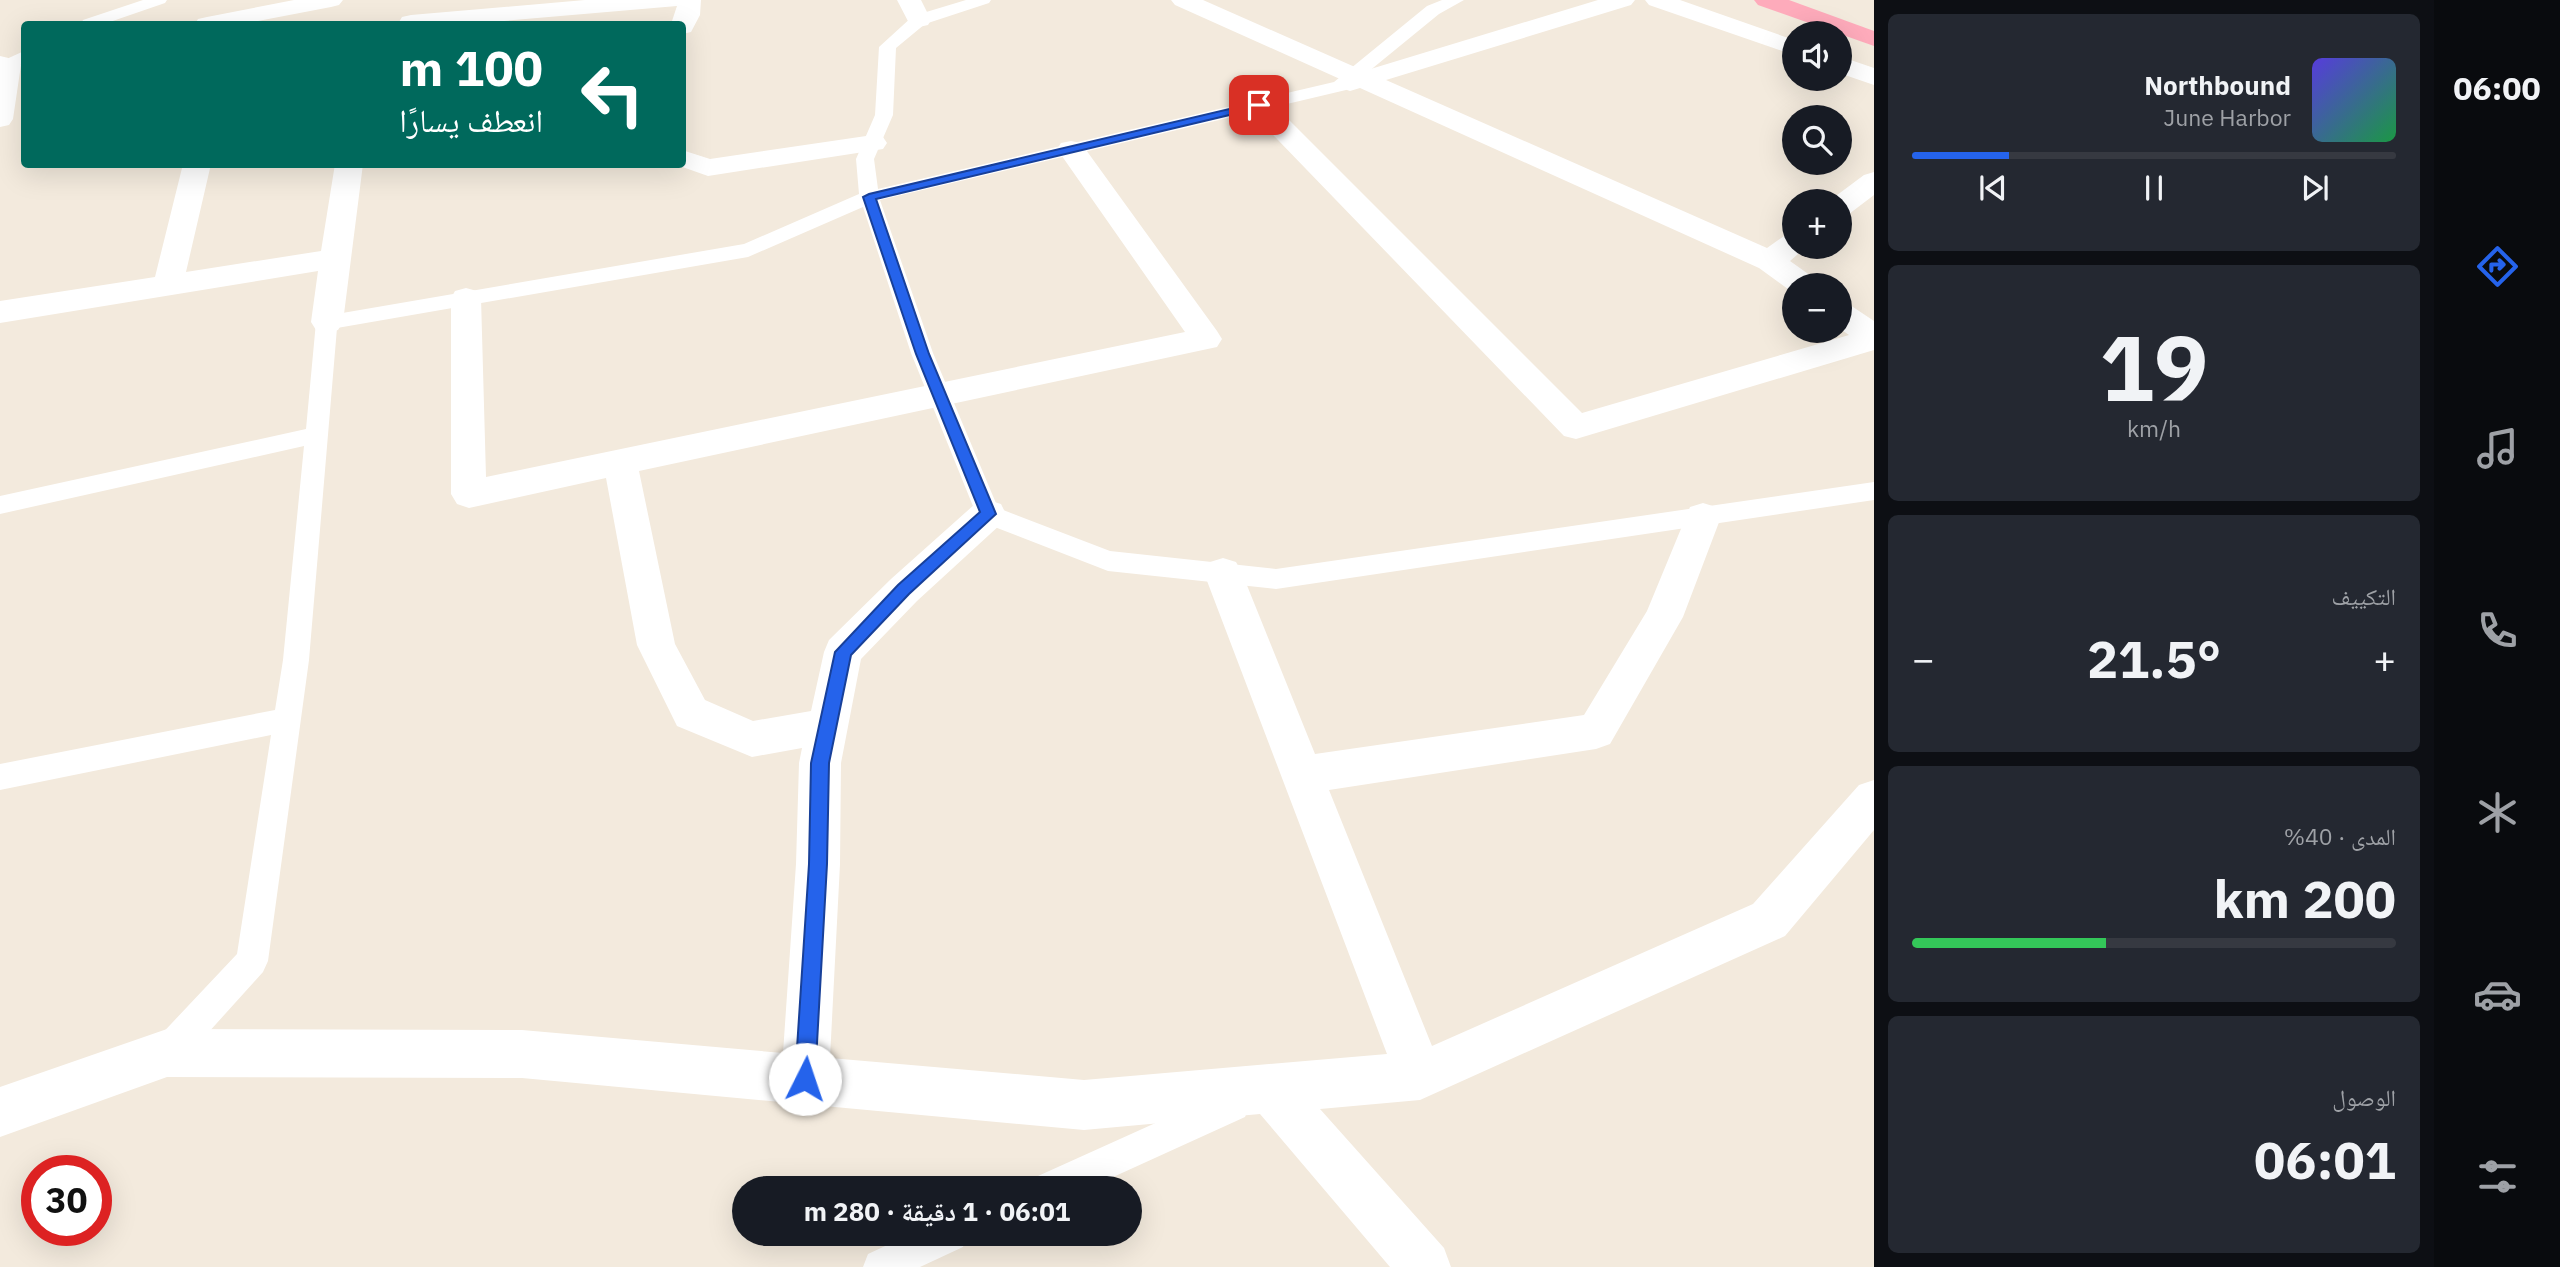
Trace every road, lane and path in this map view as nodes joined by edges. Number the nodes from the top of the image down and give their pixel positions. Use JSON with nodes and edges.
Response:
{"nodes":[{"id":1,"x":159,"y":0,"type":"edge"},
{"id":2,"x":195,"y":0,"type":"edge"},
{"id":3,"x":331,"y":0,"type":"edge"},
{"id":4,"x":670,"y":0,"type":"edge"},
{"id":5,"x":689,"y":0,"type":"edge"},
{"id":6,"x":983,"y":0,"type":"edge"},
{"id":7,"x":1183,"y":0,"type":"edge"},
{"id":8,"x":1456,"y":0,"type":"edge"},
{"id":9,"x":1623,"y":0,"type":"edge"},
{"id":10,"x":1657,"y":0,"type":"edge"},
{"id":11,"x":1766,"y":0,"type":"edge"},
{"id":12,"x":914,"y":10,"type":"edge"},
{"id":13,"x":413,"y":15,"type":"edge"},
{"id":14,"x":98,"y":21,"type":"edge"},
{"id":15,"x":200,"y":21,"type":"edge"},
{"id":16,"x":222,"y":21,"type":"edge"},
{"id":17,"x":685,"y":21,"type":"edge"},
{"id":18,"x":1874,"y":39,"type":"edge"},
{"id":19,"x":1782,"y":44,"type":"edge"},
{"id":20,"x":8,"y":63,"type":"edge"},
{"id":21,"x":1852,"y":69,"type":"edge"},
{"id":22,"x":1874,"y":77,"type":"edge"},
{"id":23,"x":1351,"y":80,"type":"junction"},
{"id":24,"x":1259,"y":105,"type":"junction"},
{"id":25,"x":0,"y":119,"type":"edge"},
{"id":26,"x":873,"y":143,"type":"junction"},
{"id":27,"x":1071,"y":149,"type":"junction"},
{"id":28,"x":686,"y":160,"type":"edge"},
{"id":29,"x":196,"y":168,"type":"edge"},
{"id":30,"x":347,"y":168,"type":"edge"},
{"id":31,"x":1874,"y":181,"type":"edge"},
{"id":32,"x":869,"y":197,"type":"junction"},
{"id":33,"x":1852,"y":198,"type":"edge"},
{"id":34,"x":1782,"y":252,"type":"edge"},
{"id":35,"x":335,"y":259,"type":"junction"},
{"id":36,"x":1770,"y":261,"type":"junction"},
{"id":37,"x":1786,"y":273,"type":"edge"},
{"id":38,"x":168,"y":285,"type":"junction"},
{"id":39,"x":466,"y":298,"type":"junction"},
{"id":40,"x":0,"y":312,"type":"edge"},
{"id":41,"x":327,"y":322,"type":"junction"},
{"id":42,"x":1852,"y":322,"type":"edge"},
{"id":43,"x":1874,"y":338,"type":"edge"},
{"id":44,"x":939,"y":395,"type":"junction"},
{"id":45,"x":317,"y":435,"type":"junction"},
{"id":46,"x":620,"y":462,"type":"junction"},
{"id":47,"x":1874,"y":491,"type":"edge"},
{"id":48,"x":0,"y":505,"type":"edge"},
{"id":49,"x":988,"y":514,"type":"junction"},
{"id":50,"x":1703,"y":517,"type":"junction"},
{"id":51,"x":1223,"y":573,"type":"junction"},
{"id":52,"x":287,"y":720,"type":"junction"},
{"id":53,"x":828,"y":726,"type":"junction"},
{"id":54,"x":1302,"y":775,"type":"junction"},
{"id":55,"x":0,"y":777,"type":"edge"},
{"id":56,"x":1874,"y":799,"type":"edge"},
{"id":57,"x":167,"y":1053,"type":"junction"},
{"id":58,"x":1420,"y":1076,"type":"junction"},
{"id":59,"x":805,"y":1079,"type":"junction"},
{"id":60,"x":1270,"y":1089,"type":"junction"},
{"id":61,"x":0,"y":1112,"type":"edge"},
{"id":62,"x":1077,"y":1176,"type":"edge"},
{"id":63,"x":925,"y":1246,"type":"edge"},
{"id":64,"x":881,"y":1267,"type":"edge"},
{"id":65,"x":1425,"y":1267,"type":"edge"}],
"edges":[{"from":1,"to":14,"type":"lane"},
{"from":2,"to":15,"type":"street"},
{"from":3,"to":16,"type":"street"},
{"from":4,"to":13,"type":"street"},
{"from":5,"to":17,"type":"street"},
{"from":6,"to":12,"type":"lane"},
{"from":7,"to":23,"type":"street"},
{"from":8,"to":23,"type":"lane"},
{"from":9,"to":23,"type":"street"},
{"from":10,"to":19,"type":"street"},
{"from":11,"to":18,"type":"highway"},
{"from":12,"to":26,"type":"lane"},
{"from":20,"to":25,"type":"street"},
{"from":21,"to":22,"type":"street"},
{"from":23,"to":24,"type":"lane"},
{"from":23,"to":36,"type":"street"},
{"from":24,"to":27,"type":"lane"},
{"from":24,"to":43,"type":"street"},
{"from":26,"to":28,"type":"street"},
{"from":26,"to":32,"type":"lane"},
{"from":27,"to":32,"type":"lane"},
{"from":27,"to":44,"type":"street"},
{"from":29,"to":38,"type":"street"},
{"from":30,"to":35,"type":"street"},
{"from":31,"to":33,"type":"street"},
{"from":32,"to":39,"type":"lane"},
{"from":32,"to":44,"type":"lane"},
{"from":34,"to":36,"type":"street"},
{"from":35,"to":38,"type":"street"},
{"from":35,"to":41,"type":"street"},
{"from":36,"to":37,"type":"street"},
{"from":38,"to":40,"type":"street"},
{"from":39,"to":41,"type":"lane"},
{"from":39,"to":46,"type":"street"},
{"from":41,"to":45,"type":"lane"},
{"from":42,"to":43,"type":"street"},
{"from":44,"to":46,"type":"street"},
{"from":44,"to":49,"type":"lane"},
{"from":45,"to":48,"type":"lane"},
{"from":45,"to":52,"type":"lane"},
{"from":46,"to":53,"type":"street"},
{"from":47,"to":50,"type":"lane"},
{"from":49,"to":51,"type":"lane"},
{"from":49,"to":53,"type":"street"},
{"from":50,"to":51,"type":"lane"},
{"from":50,"to":54,"type":"street"},
{"from":51,"to":54,"type":"street"},
{"from":52,"to":55,"type":"lane"},
{"from":52,"to":57,"type":"lane"},
{"from":53,"to":59,"type":"street"},
{"from":54,"to":58,"type":"street"},
{"from":56,"to":58,"type":"street"},
{"from":57,"to":59,"type":"street"},
{"from":57,"to":61,"type":"street"},
{"from":58,"to":60,"type":"street"},
{"from":59,"to":60,"type":"street"},
{"from":60,"to":62,"type":"lane"},
{"from":60,"to":65,"type":"street"},
{"from":63,"to":64,"type":"lane"}]}
